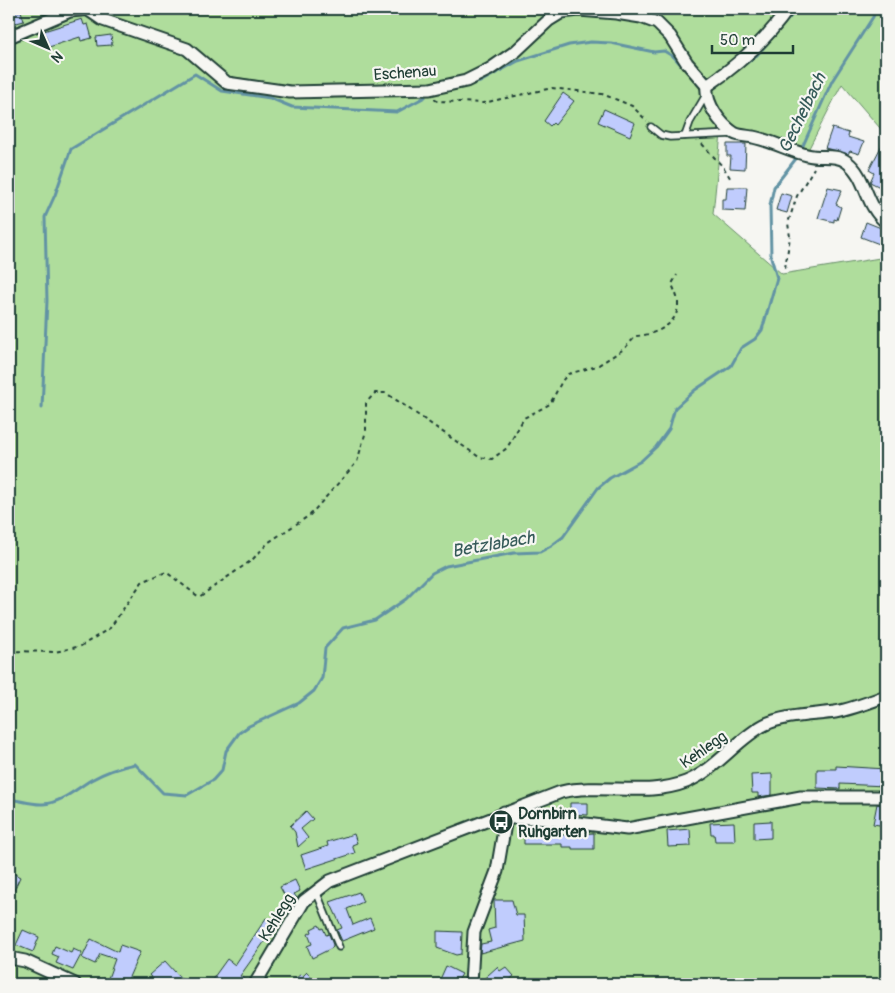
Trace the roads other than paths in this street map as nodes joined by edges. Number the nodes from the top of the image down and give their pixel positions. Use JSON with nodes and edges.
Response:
{"nodes":[{"id":1,"x":89,"y":9,"type":"edge"},
{"id":2,"x":788,"y":9,"type":"edge"},
{"id":3,"x":9,"y":37,"type":"edge"},
{"id":4,"x":707,"y":91,"type":"junction"},
{"id":5,"x":651,"y":128,"type":"road end"},
{"id":6,"x":735,"y":134,"type":"junction"},
{"id":7,"x":685,"y":136,"type":"junction"},
{"id":8,"x":886,"y":222,"type":"edge"},
{"id":9,"x":886,"y":696,"type":"edge"},
{"id":10,"x":886,"y":797,"type":"edge"},
{"id":11,"x":505,"y":815,"type":"junction"},
{"id":12,"x":316,"y":890,"type":"junction"},
{"id":13,"x":339,"y":947,"type":"dead end"},
{"id":14,"x":9,"y":958,"type":"edge"},
{"id":15,"x":75,"y":984,"type":"edge"},
{"id":16,"x":255,"y":984,"type":"edge"},
{"id":17,"x":471,"y":984,"type":"edge"}],
"edges":[{"from":1,"to":3,"type":"street","name":"Eschenau"},
{"from":1,"to":4,"type":"street","name":"Eschenau"},
{"from":2,"to":4,"type":"street"},
{"from":4,"to":6,"type":"street","name":"Eschenau"},
{"from":4,"to":7,"type":"lane"},
{"from":5,"to":7,"type":"lane"},
{"from":6,"to":7,"type":"lane"},
{"from":6,"to":8,"type":"street"},
{"from":9,"to":11,"type":"street","name":"Kehlegg"},
{"from":10,"to":11,"type":"street","name":"Kehlegg"},
{"from":11,"to":12,"type":"street","name":"Kehlegg"},
{"from":11,"to":17,"type":"street"},
{"from":12,"to":13,"type":"lane"},
{"from":12,"to":16,"type":"street","name":"Kehlegg"},
{"from":14,"to":15,"type":"street"}]}
